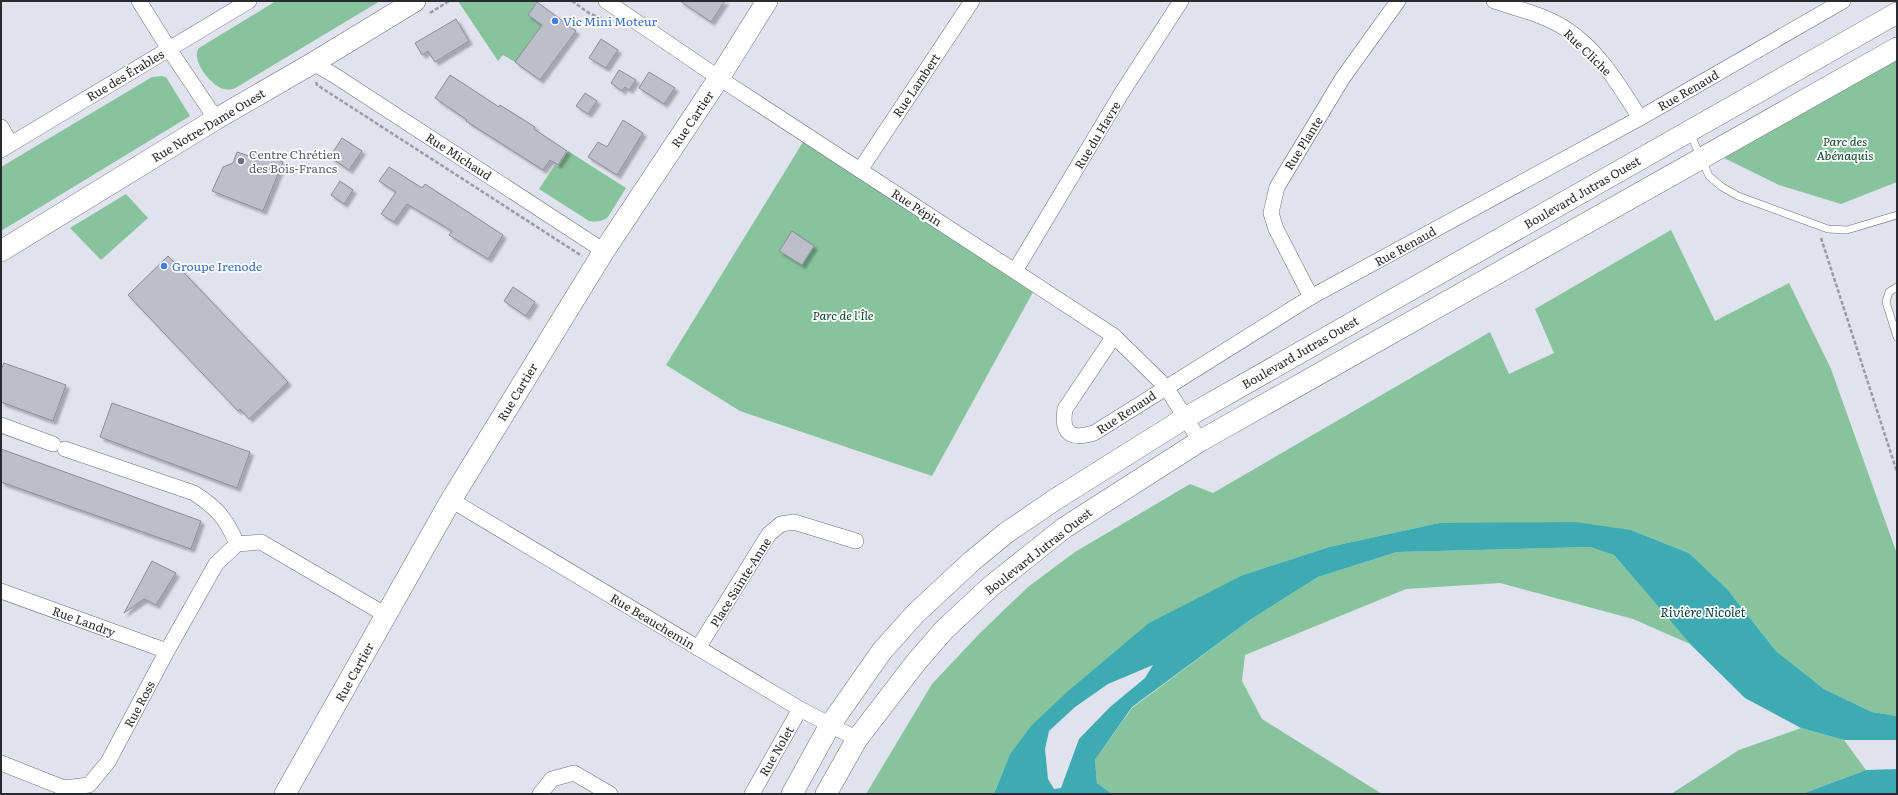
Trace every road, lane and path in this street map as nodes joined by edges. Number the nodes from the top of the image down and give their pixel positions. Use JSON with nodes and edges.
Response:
{"nodes":[{"id":1,"x":139,"y":1,"type":"edge"},
{"id":2,"x":249,"y":1,"type":"edge"},
{"id":3,"x":415,"y":1,"type":"edge"},
{"id":4,"x":606,"y":1,"type":"edge"},
{"id":5,"x":767,"y":1,"type":"edge"},
{"id":6,"x":972,"y":1,"type":"edge"},
{"id":7,"x":1181,"y":1,"type":"edge"},
{"id":8,"x":1398,"y":1,"type":"edge"},
{"id":9,"x":1494,"y":1,"type":"edge"},
{"id":10,"x":1843,"y":1,"type":"edge"},
{"id":11,"x":1897,"y":13,"type":"edge"},
{"id":12,"x":1897,"y":48,"type":"edge"},
{"id":13,"x":169,"y":49,"type":"junction"},
{"id":14,"x":313,"y":63,"type":"junction"},
{"id":15,"x":719,"y":78,"type":"junction"},
{"id":16,"x":1640,"y":118,"type":"junction"},
{"id":17,"x":216,"y":119,"type":"junction"},
{"id":18,"x":1,"y":127,"type":"edge"},
{"id":19,"x":1689,"y":131,"type":"junction"},
{"id":20,"x":6,"y":146,"type":"edge"},
{"id":21,"x":1702,"y":158,"type":"junction"},
{"id":22,"x":860,"y":170,"type":"junction"},
{"id":23,"x":1897,"y":215,"type":"edge"},
{"id":24,"x":1819,"y":227,"type":"junction"},
{"id":25,"x":1,"y":251,"type":"edge"},
{"id":26,"x":604,"y":251,"type":"junction"},
{"id":27,"x":1015,"y":270,"type":"junction"},
{"id":28,"x":1897,"y":287,"type":"edge"},
{"id":29,"x":1311,"y":297,"type":"junction"},
{"id":30,"x":1895,"y":322,"type":"edge"},
{"id":31,"x":1114,"y":336,"type":"junction"},
{"id":32,"x":1897,"y":337,"type":"edge"},
{"id":33,"x":1166,"y":387,"type":"junction"},
{"id":34,"x":1185,"y":418,"type":"junction"},
{"id":35,"x":1,"y":425,"type":"edge"},
{"id":36,"x":1200,"y":441,"type":"junction"},
{"id":37,"x":1897,"y":472,"type":"edge"},
{"id":38,"x":451,"y":500,"type":"junction"},
{"id":39,"x":856,"y":540,"type":"dead end"},
{"id":40,"x":237,"y":544,"type":"junction"},
{"id":41,"x":1,"y":591,"type":"edge"},
{"id":42,"x":386,"y":615,"type":"junction"},
{"id":43,"x":698,"y":648,"type":"junction"},
{"id":44,"x":167,"y":651,"type":"junction"},
{"id":45,"x":800,"y":709,"type":"junction"},
{"id":46,"x":830,"y":725,"type":"junction"},
{"id":47,"x":857,"y":739,"type":"junction"},
{"id":48,"x":1,"y":763,"type":"edge"},
{"id":49,"x":285,"y":794,"type":"edge"},
{"id":50,"x":540,"y":794,"type":"edge"},
{"id":51,"x":610,"y":794,"type":"edge"},
{"id":52,"x":752,"y":794,"type":"edge"},
{"id":53,"x":792,"y":794,"type":"edge"},
{"id":54,"x":826,"y":794,"type":"edge"}],
"edges":[{"from":1,"to":13,"type":"street"},
{"from":2,"to":13,"type":"street","name":"Rue des Érables"},
{"from":3,"to":14,"type":"main road","name":"Rue Notre-Dame Ouest"},
{"from":4,"to":15,"type":"street","name":"Rue Pépin"},
{"from":5,"to":15,"type":"main road","name":"Rue Cartier"},
{"from":6,"to":22,"type":"street","name":"Rue Lambert"},
{"from":7,"to":27,"type":"street","name":"Rue du Havre"},
{"from":8,"to":29,"type":"street","name":"Rue Plante"},
{"from":9,"to":16,"type":"street","name":"Rue Cliche"},
{"from":10,"to":16,"type":"street","name":"Rue Renaud"},
{"from":11,"to":19,"type":"main road","name":"Boulevard Jutras Ouest"},
{"from":12,"to":21,"type":"main road","name":"Boulevard Jutras Ouest"},
{"from":13,"to":17,"type":"street"},
{"from":13,"to":20,"type":"street","name":"Rue des Érables"},
{"from":14,"to":17,"type":"main road","name":"Rue Notre-Dame Ouest"},
{"from":14,"to":26,"type":"street","name":"Rue Michaud"},
{"from":15,"to":22,"type":"street","name":"Rue Pépin"},
{"from":15,"to":26,"type":"main road","name":"Rue Cartier"},
{"from":16,"to":29,"type":"street","name":"Rue Renaud"},
{"from":17,"to":25,"type":"main road","name":"Rue Notre-Dame Ouest"},
{"from":18,"to":20,"type":"street"},
{"from":19,"to":21,"type":"lane"},
{"from":19,"to":34,"type":"main road","name":"Boulevard Jutras Ouest"},
{"from":21,"to":24,"type":"lane"},
{"from":21,"to":36,"type":"main road","name":"Boulevard Jutras Ouest"},
{"from":22,"to":27,"type":"street","name":"Rue Pépin"},
{"from":23,"to":24,"type":"lane"},
{"from":24,"to":37,"type":"path"},
{"from":26,"to":38,"type":"main road","name":"Rue Cartier"},
{"from":27,"to":31,"type":"street","name":"Rue Pépin"},
{"from":28,"to":30,"type":"lane"},
{"from":29,"to":33,"type":"street","name":"Rue Renaud"},
{"from":30,"to":32,"type":"lane"},
{"from":31,"to":33,"type":"street","name":"Rue Pépin"},
{"from":31,"to":33,"type":"street","name":"Rue Renaud"},
{"from":33,"to":34,"type":"street","name":"Rue Pépin"},
{"from":34,"to":36,"type":"street","name":"Rue Pépin"},
{"from":34,"to":46,"type":"main road","name":"Boulevard Jutras Ouest"},
{"from":35,"to":40,"type":"street"},
{"from":36,"to":47,"type":"main road","name":"Boulevard Jutras Ouest"},
{"from":38,"to":42,"type":"main road","name":"Rue Cartier"},
{"from":38,"to":43,"type":"street","name":"Rue Beauchemin"},
{"from":39,"to":43,"type":"street","name":"Place Sainte-Anne"},
{"from":40,"to":42,"type":"street"},
{"from":40,"to":44,"type":"street","name":"Rue Ross"},
{"from":41,"to":44,"type":"street","name":"Rue Landry"},
{"from":42,"to":49,"type":"main road","name":"Rue Cartier"},
{"from":43,"to":45,"type":"street","name":"Rue Beauchemin"},
{"from":44,"to":48,"type":"street","name":"Rue Ross"},
{"from":45,"to":46,"type":"street","name":"Rue Beauchemin"},
{"from":45,"to":52,"type":"street","name":"Rue Nolet"},
{"from":46,"to":47,"type":"street","name":"Rue Beauchemin"},
{"from":46,"to":53,"type":"main road","name":"Boulevard Jutras Ouest"},
{"from":47,"to":54,"type":"main road","name":"Boulevard Jutras Ouest"},
{"from":50,"to":51,"type":"street"}]}
